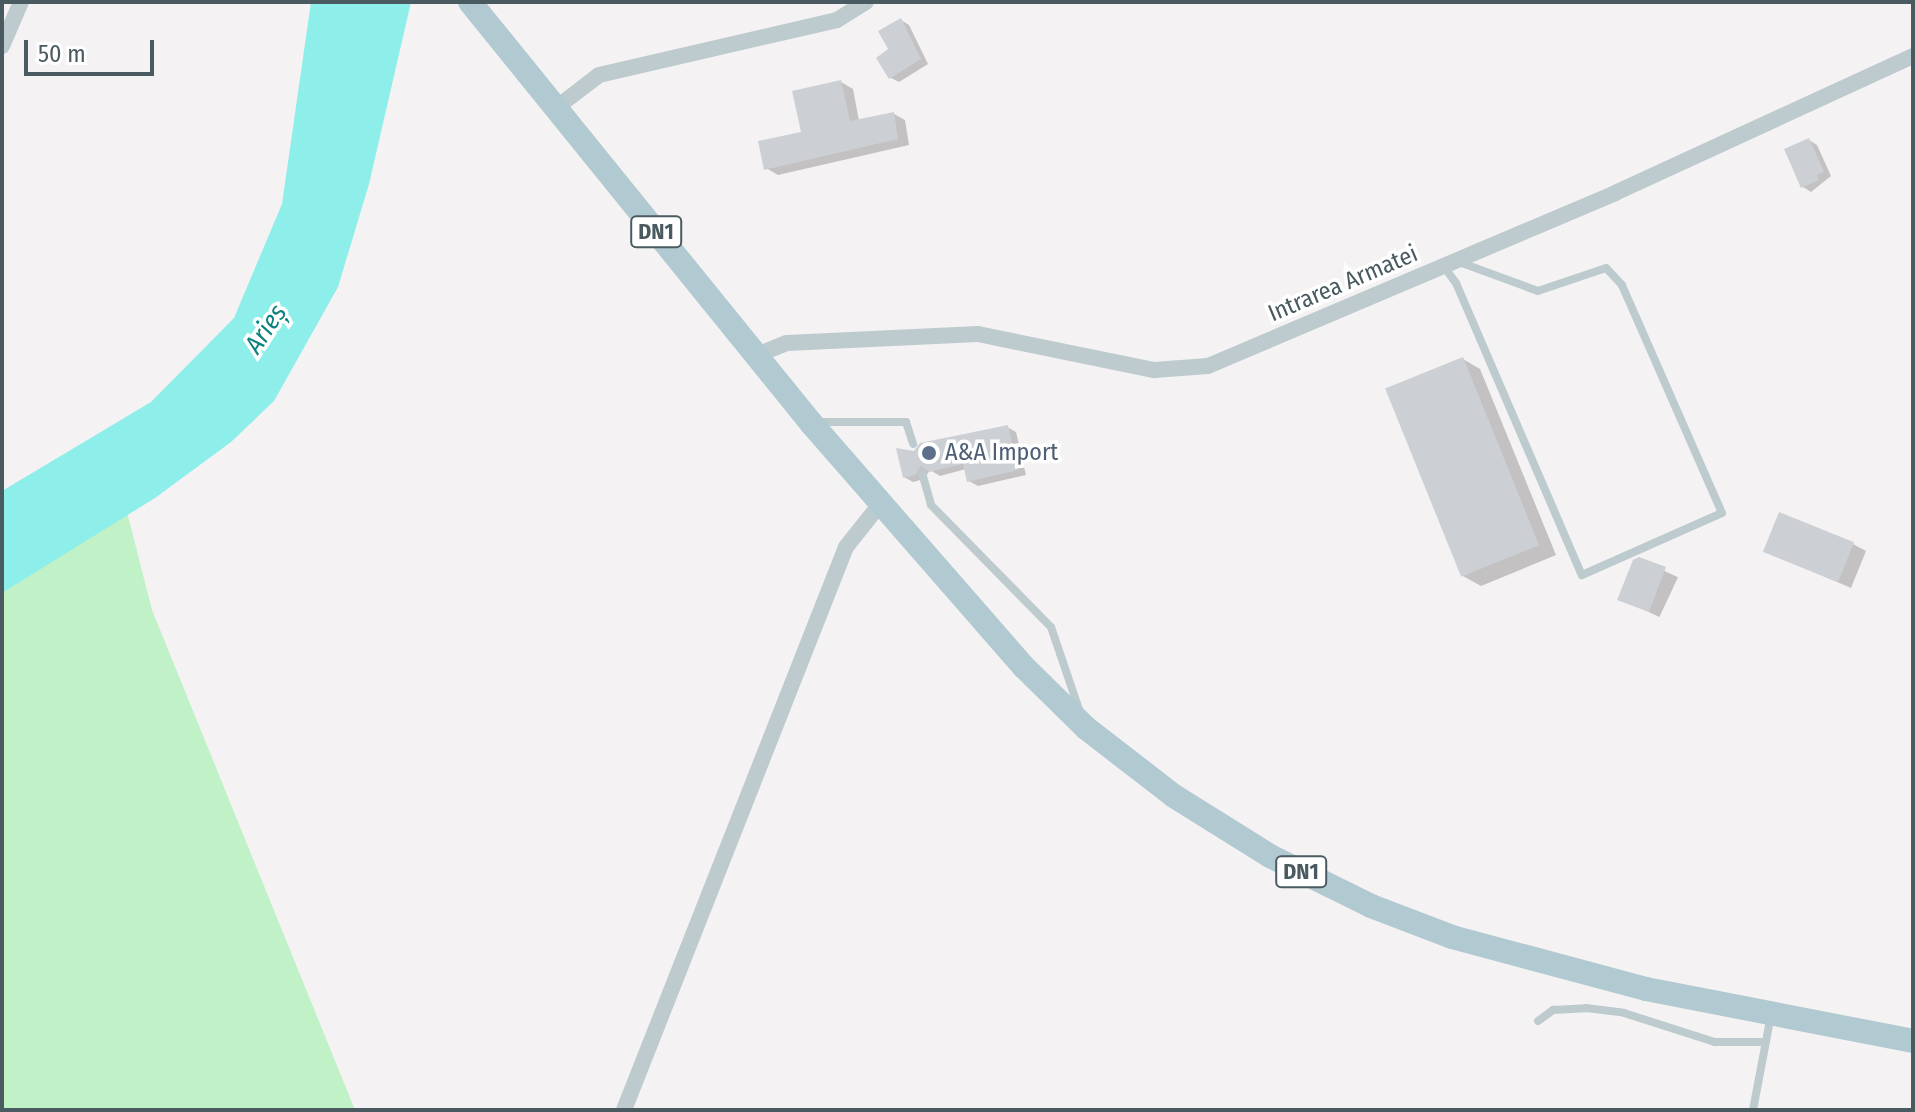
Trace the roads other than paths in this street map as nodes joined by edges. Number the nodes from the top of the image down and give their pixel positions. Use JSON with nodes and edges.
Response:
{"nodes":[{"id":1,"x":21,"y":2,"type":"edge"},
{"id":2,"x":470,"y":2,"type":"edge"},
{"id":3,"x":866,"y":2,"type":"edge"},
{"id":4,"x":2,"y":46,"type":"edge"},
{"id":5,"x":1913,"y":56,"type":"edge"},
{"id":6,"x":556,"y":108,"type":"junction"},
{"id":7,"x":1450,"y":264,"type":"junction"},
{"id":8,"x":757,"y":355,"type":"junction"},
{"id":9,"x":811,"y":423,"type":"junction"},
{"id":10,"x":913,"y":444,"type":"dead end"},
{"id":11,"x":922,"y":473,"type":"dead end"},
{"id":12,"x":881,"y":503,"type":"junction"},
{"id":13,"x":1086,"y":728,"type":"junction"},
{"id":14,"x":1771,"y":1014,"type":"junction"},
{"id":15,"x":1538,"y":1021,"type":"dead end"},
{"id":16,"x":1913,"y":1041,"type":"edge"},
{"id":17,"x":1762,"y":1042,"type":"junction"},
{"id":18,"x":624,"y":1110,"type":"edge"},
{"id":19,"x":1753,"y":1110,"type":"edge"}],
"edges":[{"from":1,"to":4,"type":"street"},
{"from":2,"to":6,"type":"main road","number":"DN1"},
{"from":3,"to":6,"type":"street"},
{"from":5,"to":7,"type":"street","name":"Intrarea Armatei"},
{"from":6,"to":8,"type":"main road","number":"DN1"},
{"from":7,"to":7,"type":"lane"},
{"from":7,"to":8,"type":"street","name":"Intrarea Armatei"},
{"from":8,"to":9,"type":"main road","number":"DN1"},
{"from":9,"to":10,"type":"lane"},
{"from":9,"to":12,"type":"main road","number":"DN1"},
{"from":11,"to":13,"type":"lane"},
{"from":12,"to":13,"type":"main road","number":"DN1"},
{"from":12,"to":18,"type":"street"},
{"from":13,"to":14,"type":"main road","number":"DN1"},
{"from":14,"to":16,"type":"main road","number":"DN1"},
{"from":14,"to":17,"type":"lane"},
{"from":15,"to":17,"type":"lane"},
{"from":17,"to":19,"type":"lane"}]}
